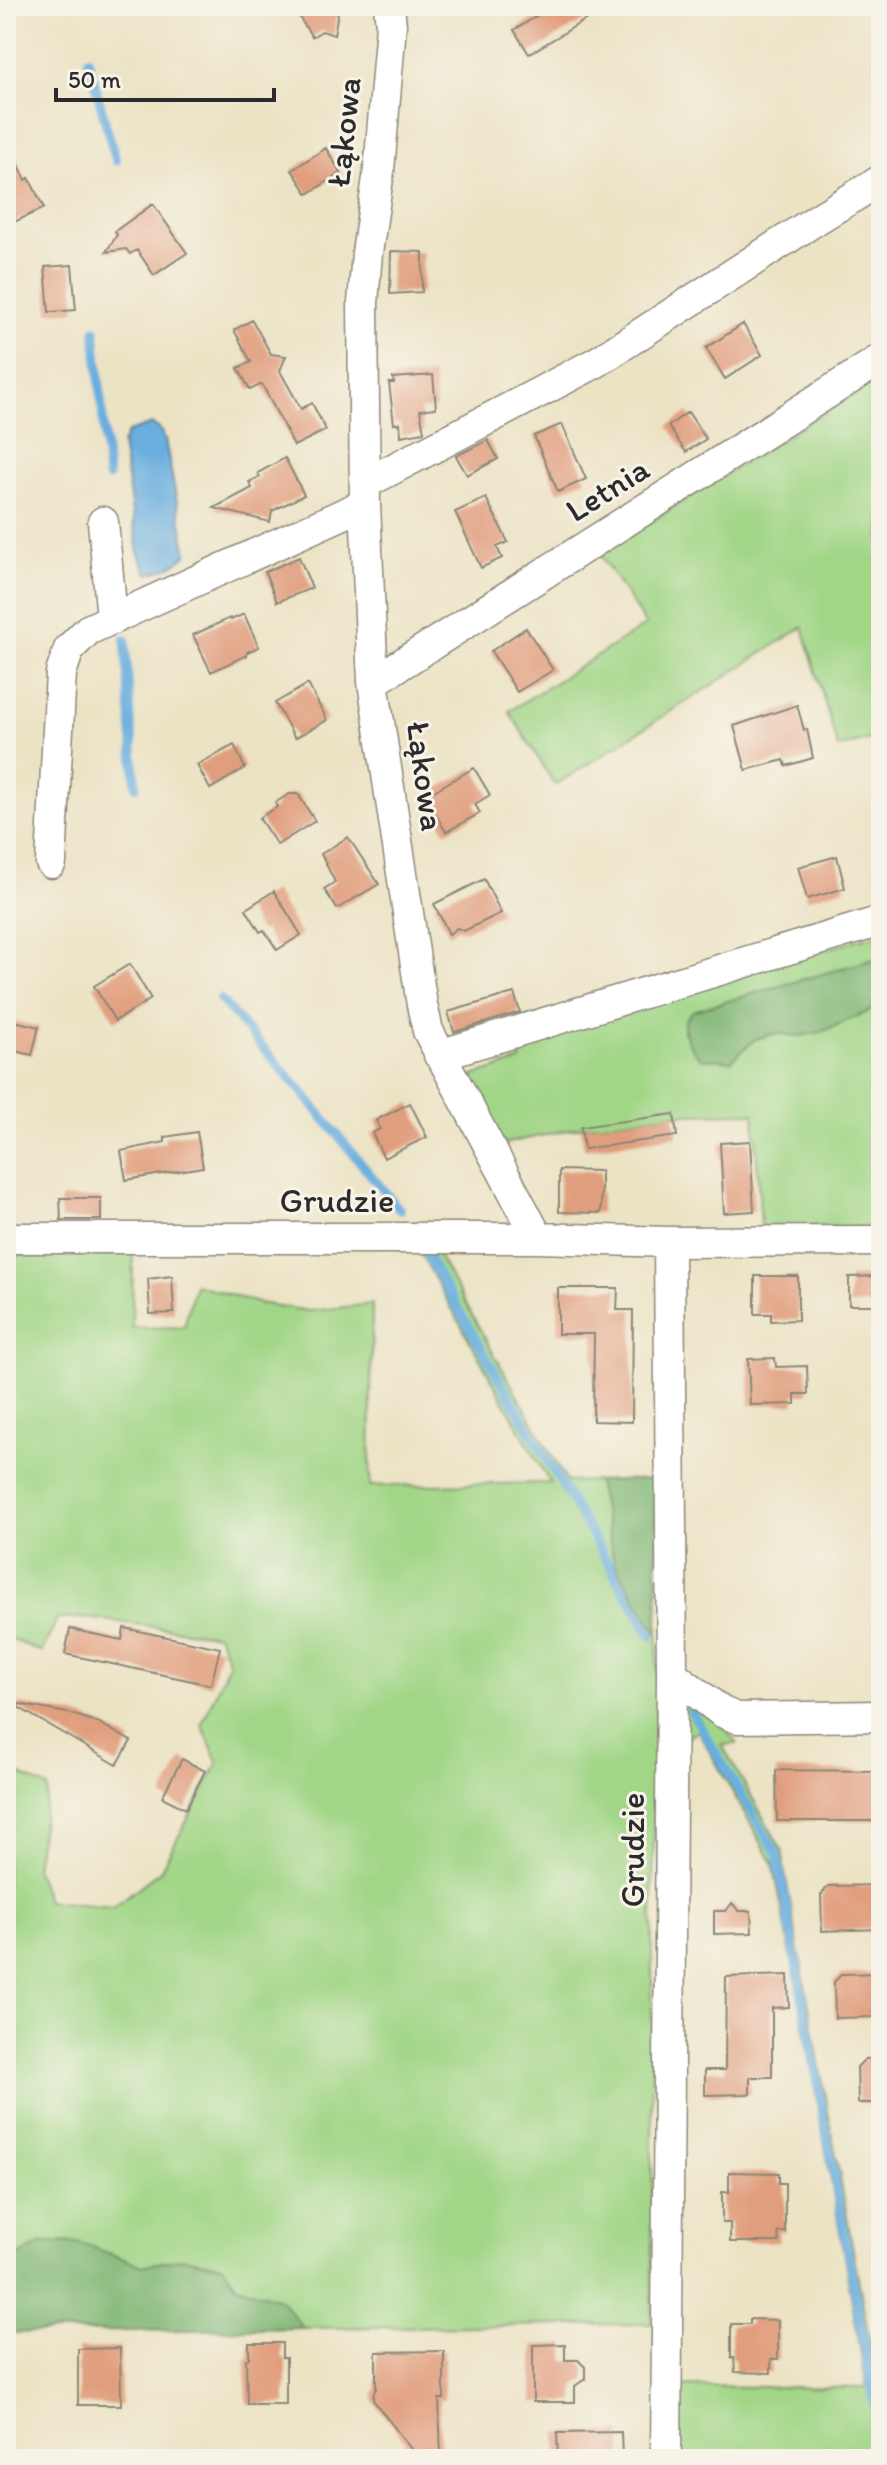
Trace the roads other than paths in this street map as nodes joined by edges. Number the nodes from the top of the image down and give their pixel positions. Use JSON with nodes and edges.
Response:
{"nodes":[{"id":1,"x":389,"y":6,"type":"edge"},
{"id":2,"x":881,"y":180,"type":"edge"},
{"id":3,"x":881,"y":359,"type":"edge"},
{"id":4,"x":365,"y":494,"type":"junction"},
{"id":5,"x":103,"y":522,"type":"dead end"},
{"id":6,"x":112,"y":618,"type":"junction"},
{"id":7,"x":373,"y":682,"type":"junction"},
{"id":8,"x":51,"y":863,"type":"dead end"},
{"id":9,"x":881,"y":921,"type":"edge"},
{"id":10,"x":439,"y":1055,"type":"junction"},
{"id":11,"x":6,"y":1238,"type":"edge"},
{"id":12,"x":538,"y":1238,"type":"junction"},
{"id":13,"x":881,"y":1241,"type":"edge"},
{"id":14,"x":669,"y":1242,"type":"junction"},
{"id":15,"x":672,"y":1674,"type":"junction"},
{"id":16,"x":881,"y":1716,"type":"edge"},
{"id":17,"x":666,"y":2459,"type":"edge"}],
"edges":[{"from":1,"to":4,"type":"street","name":"Łąkowa"},
{"from":2,"to":4,"type":"street"},
{"from":3,"to":7,"type":"street","name":"Letnia"},
{"from":4,"to":6,"type":"street"},
{"from":4,"to":7,"type":"street","name":"Łąkowa"},
{"from":5,"to":6,"type":"street"},
{"from":6,"to":8,"type":"street"},
{"from":7,"to":10,"type":"street","name":"Łąkowa"},
{"from":9,"to":10,"type":"street"},
{"from":10,"to":12,"type":"street","name":"Łąkowa"},
{"from":11,"to":12,"type":"street","name":"Grudzie"},
{"from":12,"to":14,"type":"street","name":"Grudzie"},
{"from":13,"to":14,"type":"street","name":"Grudzie"},
{"from":14,"to":15,"type":"street","name":"Grudzie"},
{"from":15,"to":16,"type":"street"},
{"from":15,"to":17,"type":"street","name":"Grudzie"}]}
